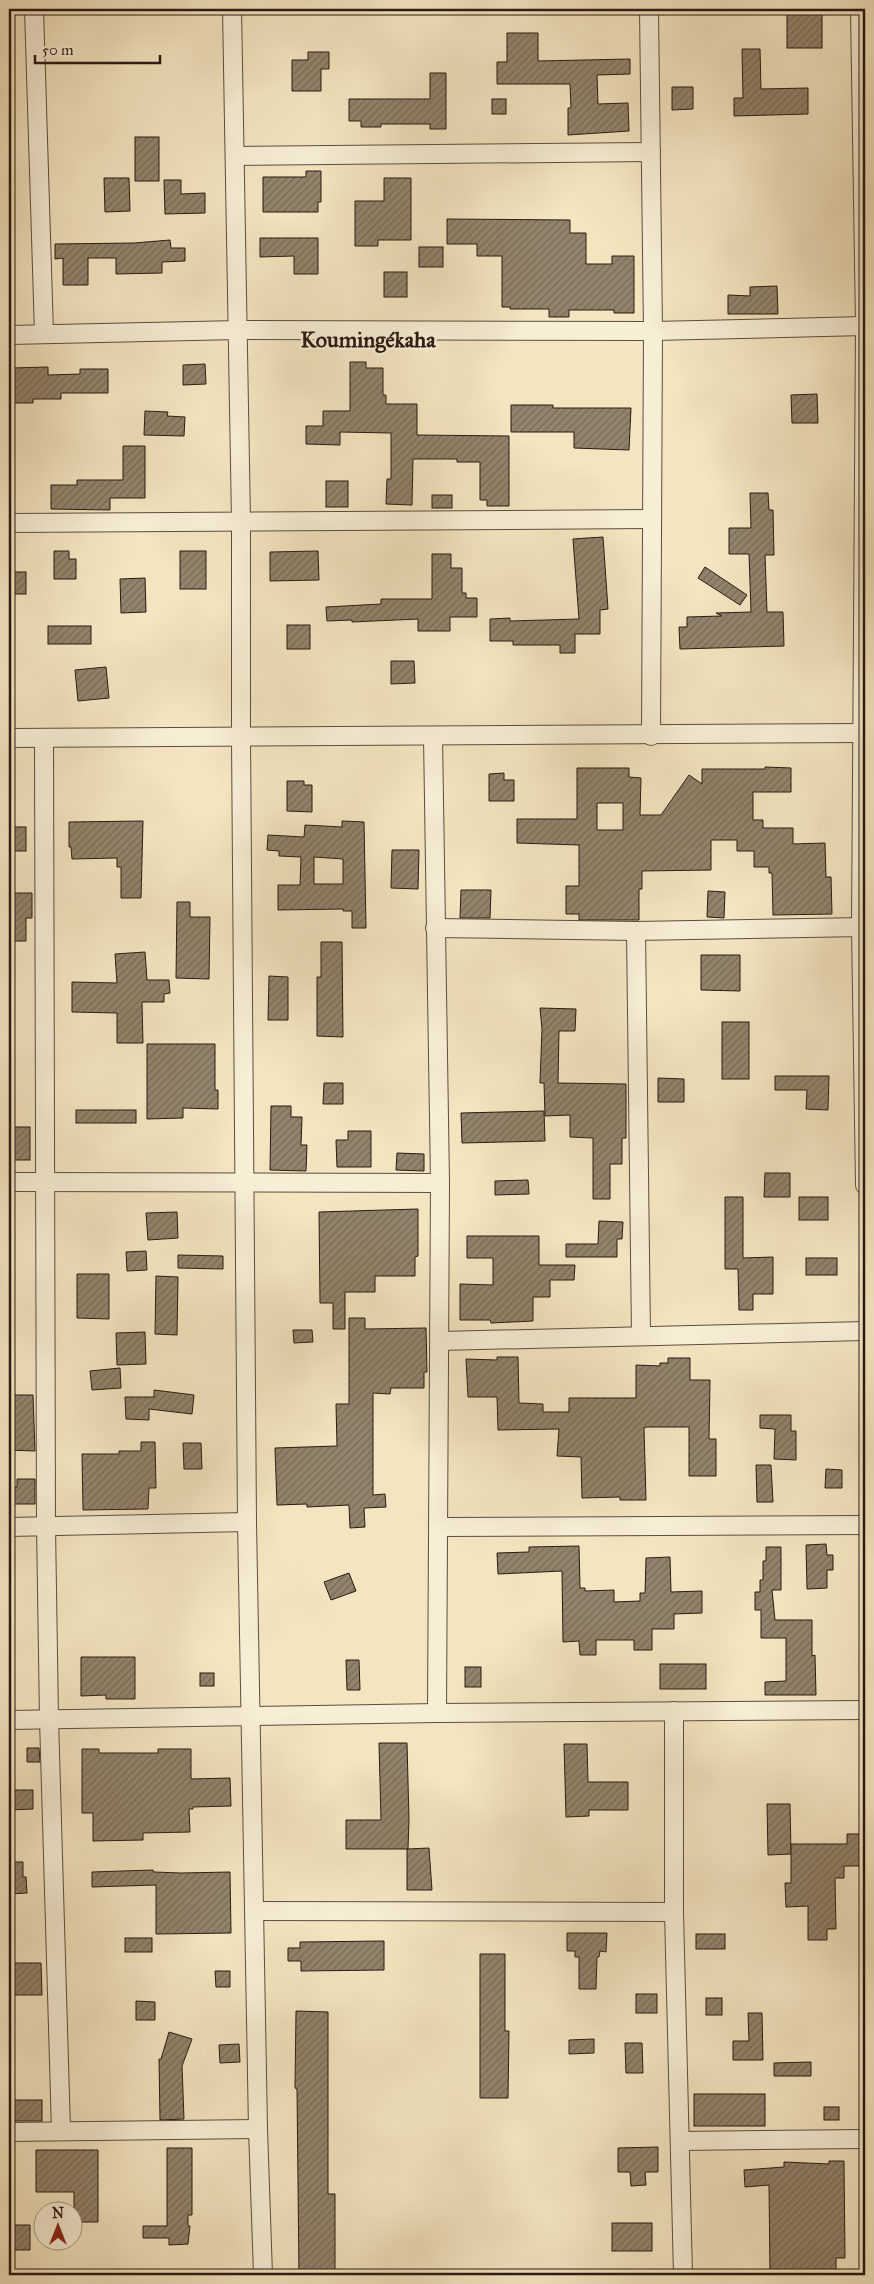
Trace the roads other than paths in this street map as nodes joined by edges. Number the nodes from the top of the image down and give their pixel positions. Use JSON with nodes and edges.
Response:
{"nodes":[{"id":1,"x":34,"y":9,"type":"edge"},
{"id":2,"x":232,"y":9,"type":"edge"},
{"id":3,"x":650,"y":9,"type":"edge"},
{"id":4,"x":860,"y":9,"type":"edge"},
{"id":5,"x":651,"y":152,"type":"junction"},
{"id":6,"x":235,"y":156,"type":"junction"},
{"id":7,"x":865,"y":326,"type":"edge"},
{"id":8,"x":239,"y":330,"type":"junction"},
{"id":9,"x":652,"y":331,"type":"junction"},
{"id":10,"x":44,"y":334,"type":"junction"},
{"id":11,"x":9,"y":335,"type":"edge"},
{"id":12,"x":651,"y":519,"type":"junction"},
{"id":13,"x":242,"y":521,"type":"junction"},
{"id":14,"x":9,"y":523,"type":"edge"},
{"id":15,"x":864,"y":733,"type":"edge"},
{"id":16,"x":433,"y":736,"type":"junction"},
{"id":17,"x":651,"y":736,"type":"junction"},
{"id":18,"x":9,"y":738,"type":"edge"},
{"id":19,"x":44,"y":738,"type":"junction"},
{"id":20,"x":241,"y":738,"type":"junction"},
{"id":21,"x":863,"y":927,"type":"edge"},
{"id":22,"x":435,"y":928,"type":"junction"},
{"id":23,"x":636,"y":931,"type":"junction"},
{"id":24,"x":9,"y":1182,"type":"edge"},
{"id":25,"x":44,"y":1182,"type":"junction"},
{"id":26,"x":440,"y":1183,"type":"junction"},
{"id":27,"x":245,"y":1184,"type":"junction"},
{"id":28,"x":865,"y":1185,"type":"edge"},
{"id":29,"x":865,"y":1331,"type":"edge"},
{"id":30,"x":641,"y":1336,"type":"junction"},
{"id":31,"x":440,"y":1340,"type":"junction"},
{"id":32,"x":247,"y":1522,"type":"junction"},
{"id":33,"x":865,"y":1525,"type":"edge"},
{"id":34,"x":46,"y":1526,"type":"junction"},
{"id":35,"x":9,"y":1527,"type":"edge"},
{"id":36,"x":438,"y":1527,"type":"junction"},
{"id":37,"x":865,"y":1710,"type":"edge"},
{"id":38,"x":674,"y":1711,"type":"junction"},
{"id":39,"x":437,"y":1713,"type":"junction"},
{"id":40,"x":252,"y":1716,"type":"junction"},
{"id":41,"x":49,"y":1719,"type":"junction"},
{"id":42,"x":9,"y":1720,"type":"edge"},
{"id":43,"x":255,"y":1911,"type":"junction"},
{"id":44,"x":674,"y":1912,"type":"junction"},
{"id":45,"x":258,"y":2128,"type":"junction"},
{"id":46,"x":61,"y":2131,"type":"junction"},
{"id":47,"x":9,"y":2132,"type":"edge"},
{"id":48,"x":865,"y":2139,"type":"edge"},
{"id":49,"x":680,"y":2141,"type":"junction"},
{"id":50,"x":263,"y":2275,"type":"edge"},
{"id":51,"x":683,"y":2275,"type":"edge"}],
"edges":[{"from":1,"to":10,"type":"street"},
{"from":2,"to":6,"type":"street"},
{"from":3,"to":5,"type":"street"},
{"from":4,"to":7,"type":"street"},
{"from":5,"to":6,"type":"street"},
{"from":5,"to":9,"type":"street"},
{"from":6,"to":8,"type":"street"},
{"from":7,"to":9,"type":"street"},
{"from":7,"to":15,"type":"street"},
{"from":8,"to":9,"type":"street"},
{"from":8,"to":10,"type":"street"},
{"from":8,"to":13,"type":"street"},
{"from":9,"to":12,"type":"street"},
{"from":10,"to":11,"type":"street"},
{"from":12,"to":13,"type":"street"},
{"from":12,"to":17,"type":"street"},
{"from":13,"to":14,"type":"street"},
{"from":13,"to":20,"type":"street"},
{"from":15,"to":17,"type":"street"},
{"from":15,"to":21,"type":"street"},
{"from":16,"to":17,"type":"street"},
{"from":16,"to":20,"type":"street"},
{"from":16,"to":22,"type":"street"},
{"from":18,"to":19,"type":"street"},
{"from":19,"to":20,"type":"street"},
{"from":19,"to":25,"type":"street"},
{"from":20,"to":27,"type":"street"},
{"from":21,"to":23,"type":"street"},
{"from":21,"to":28,"type":"street"},
{"from":22,"to":23,"type":"street"},
{"from":22,"to":26,"type":"street"},
{"from":23,"to":30,"type":"street"},
{"from":24,"to":25,"type":"street"},
{"from":25,"to":27,"type":"street"},
{"from":25,"to":34,"type":"street"},
{"from":26,"to":27,"type":"street"},
{"from":26,"to":31,"type":"street"},
{"from":27,"to":32,"type":"street"},
{"from":29,"to":30,"type":"street"},
{"from":30,"to":31,"type":"street"},
{"from":31,"to":36,"type":"street"},
{"from":32,"to":34,"type":"street"},
{"from":32,"to":40,"type":"street"},
{"from":33,"to":36,"type":"street"},
{"from":34,"to":35,"type":"street"},
{"from":34,"to":41,"type":"street"},
{"from":36,"to":39,"type":"street"},
{"from":37,"to":38,"type":"street"},
{"from":38,"to":39,"type":"street"},
{"from":38,"to":44,"type":"street"},
{"from":39,"to":40,"type":"street"},
{"from":40,"to":41,"type":"street"},
{"from":40,"to":43,"type":"street"},
{"from":41,"to":42,"type":"street"},
{"from":41,"to":46,"type":"street"},
{"from":43,"to":44,"type":"street"},
{"from":43,"to":45,"type":"street"},
{"from":44,"to":49,"type":"street"},
{"from":45,"to":46,"type":"street"},
{"from":45,"to":50,"type":"street"},
{"from":46,"to":47,"type":"street"},
{"from":48,"to":49,"type":"street"},
{"from":49,"to":51,"type":"street"}]}
